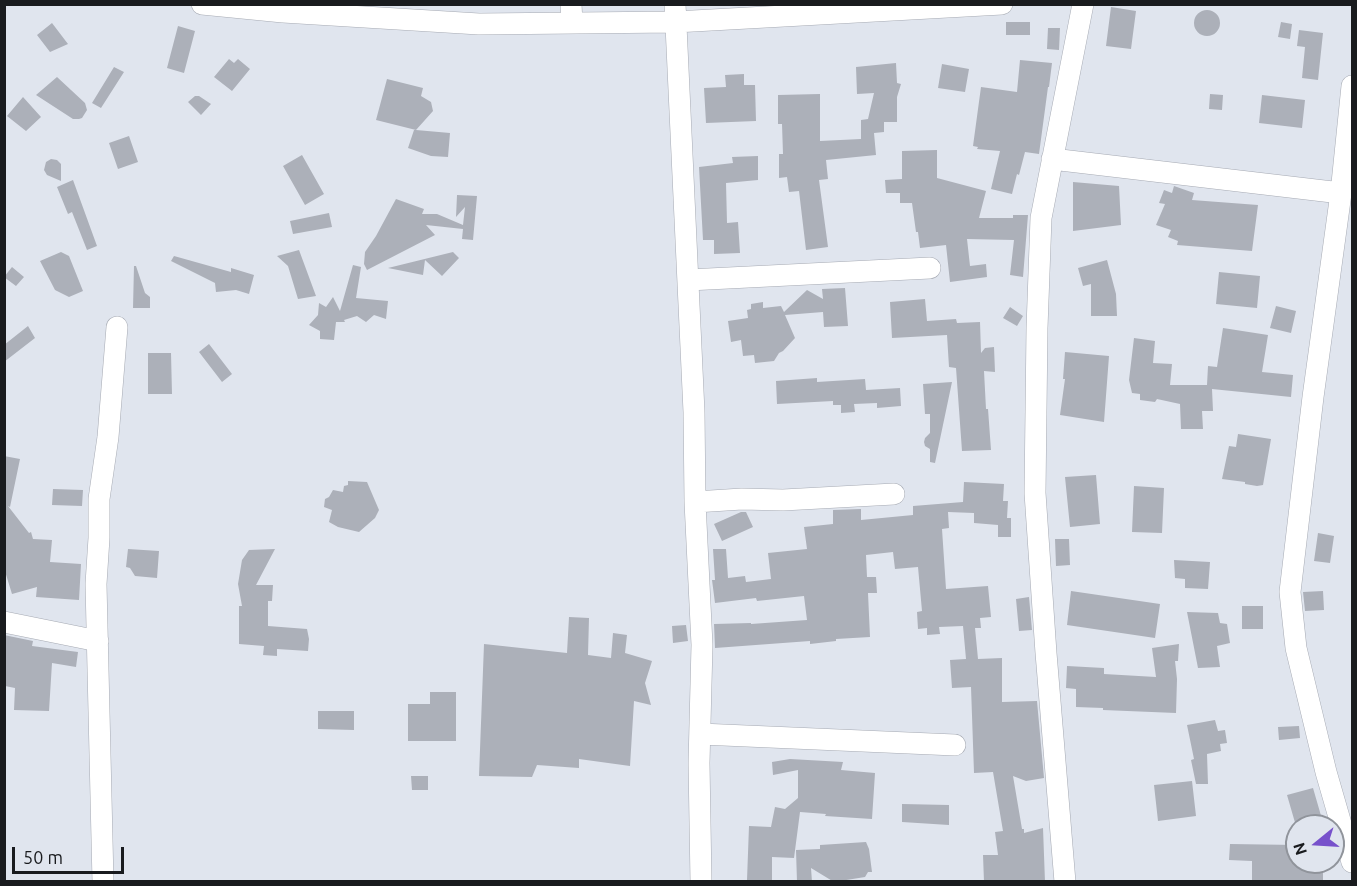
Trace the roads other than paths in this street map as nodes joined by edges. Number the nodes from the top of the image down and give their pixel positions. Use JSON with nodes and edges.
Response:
{"nodes":[{"id":1,"x":202,"y":4,"type":"edge"},
{"id":2,"x":1002,"y":4,"type":"edge"},
{"id":3,"x":1083,"y":4,"type":"edge"},
{"id":4,"x":280,"y":8,"type":"edge"},
{"id":5,"x":675,"y":13,"type":"edge"},
{"id":6,"x":572,"y":14,"type":"edge"},
{"id":7,"x":1353,"y":86,"type":"edge"},
{"id":8,"x":1052,"y":159,"type":"junction"},
{"id":9,"x":1341,"y":193,"type":"junction"},
{"id":10,"x":930,"y":268,"type":"dead end"},
{"id":11,"x":687,"y":280,"type":"junction"},
{"id":12,"x":117,"y":327,"type":"dead end"},
{"id":13,"x":894,"y":494,"type":"dead end"},
{"id":14,"x":695,"y":502,"type":"junction"},
{"id":15,"x":4,"y":622,"type":"edge"},
{"id":16,"x":98,"y":641,"type":"junction"},
{"id":17,"x":699,"y":734,"type":"junction"},
{"id":18,"x":955,"y":745,"type":"dead end"},
{"id":19,"x":1353,"y":862,"type":"edge"},
{"id":20,"x":103,"y":882,"type":"edge"},
{"id":21,"x":700,"y":882,"type":"edge"},
{"id":22,"x":1065,"y":882,"type":"edge"}],
"edges":[{"from":1,"to":4,"type":"street"},
{"from":2,"to":5,"type":"street"},
{"from":3,"to":8,"type":"street"},
{"from":4,"to":6,"type":"street"},
{"from":5,"to":6,"type":"street"},
{"from":5,"to":11,"type":"street"},
{"from":7,"to":9,"type":"street"},
{"from":8,"to":9,"type":"street"},
{"from":8,"to":22,"type":"street"},
{"from":9,"to":19,"type":"street"},
{"from":10,"to":11,"type":"street"},
{"from":11,"to":14,"type":"street"},
{"from":12,"to":16,"type":"street"},
{"from":13,"to":14,"type":"street"},
{"from":14,"to":17,"type":"street"},
{"from":15,"to":16,"type":"street"},
{"from":16,"to":20,"type":"street"},
{"from":17,"to":18,"type":"street"},
{"from":17,"to":21,"type":"street"}]}
